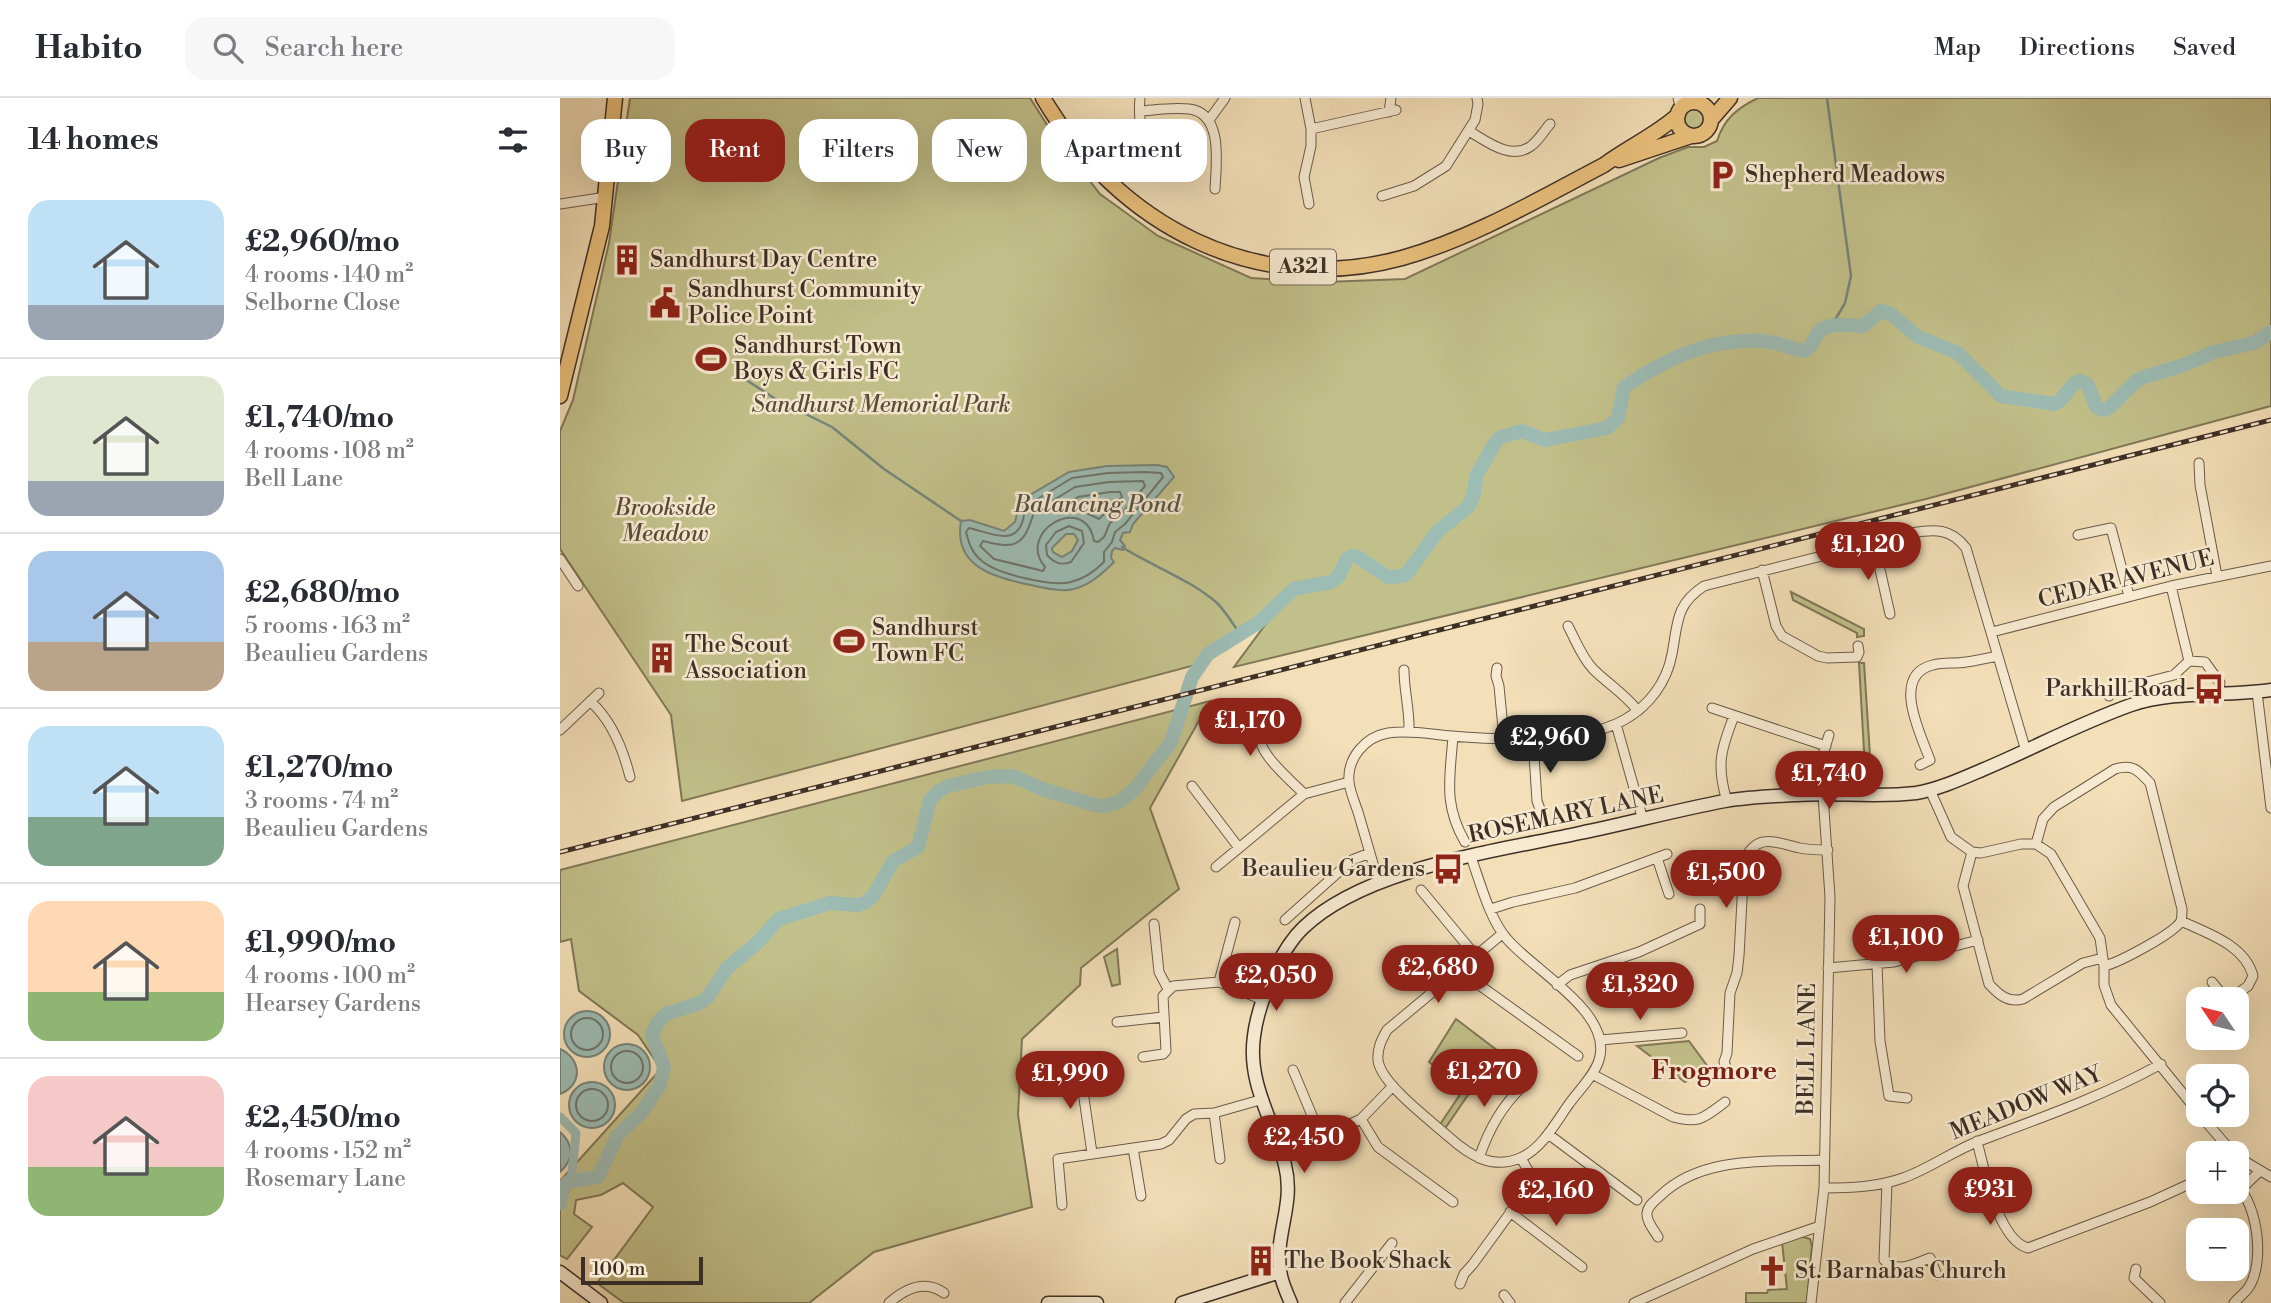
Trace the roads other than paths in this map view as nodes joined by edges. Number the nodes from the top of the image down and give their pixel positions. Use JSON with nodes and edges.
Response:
{"nodes":[{"id":1,"x":615,"y":98,"type":"edge"},
{"id":2,"x":1043,"y":98,"type":"edge"},
{"id":3,"x":1140,"y":98,"type":"edge"},
{"id":4,"x":1225,"y":98,"type":"edge"},
{"id":5,"x":1306,"y":98,"type":"edge"},
{"id":6,"x":1391,"y":98,"type":"edge"},
{"id":7,"x":1477,"y":98,"type":"edge"},
{"id":8,"x":1728,"y":98,"type":"edge"},
{"id":9,"x":1686,"y":104,"type":"edge"},
{"id":10,"x":1140,"y":111,"type":"junction"},
{"id":11,"x":1140,"y":119,"type":"edge"},
{"id":12,"x":1209,"y":120,"type":"junction"},
{"id":13,"x":1711,"y":120,"type":"junction"},
{"id":14,"x":1550,"y":124,"type":"dead end"},
{"id":15,"x":1311,"y":129,"type":"junction"},
{"id":16,"x":1469,"y":131,"type":"junction"},
{"id":17,"x":1691,"y":136,"type":"junction"},
{"id":18,"x":1604,"y":165,"type":"junction"},
{"id":19,"x":1207,"y":182,"type":"edge"},
{"id":20,"x":1382,"y":196,"type":"dead end"},
{"id":21,"x":606,"y":197,"type":"junction"},
{"id":22,"x":560,"y":204,"type":"edge"},
{"id":23,"x":1309,"y":204,"type":"dead end"},
{"id":24,"x":565,"y":353,"type":"edge"},
{"id":25,"x":560,"y":396,"type":"edge"},
{"id":26,"x":2199,"y":463,"type":"dead end"},
{"id":27,"x":2078,"y":535,"type":"dead end"},
{"id":28,"x":1874,"y":543,"type":"junction"},
{"id":29,"x":560,"y":559,"type":"edge"},
{"id":30,"x":2271,"y":566,"type":"edge"},
{"id":31,"x":1762,"y":570,"type":"junction"},
{"id":32,"x":2217,"y":576,"type":"junction"},
{"id":33,"x":578,"y":586,"type":"dead end"},
{"id":34,"x":2171,"y":586,"type":"junction"},
{"id":35,"x":2129,"y":596,"type":"junction"},
{"id":36,"x":1890,"y":614,"type":"dead end"},
{"id":37,"x":1568,"y":626,"type":"dead end"},
{"id":38,"x":1992,"y":632,"type":"junction"},
{"id":39,"x":1858,"y":646,"type":"dead end"},
{"id":40,"x":1998,"y":656,"type":"junction"},
{"id":41,"x":2189,"y":661,"type":"junction"},
{"id":42,"x":1497,"y":668,"type":"dead end"},
{"id":43,"x":1404,"y":670,"type":"dead end"},
{"id":44,"x":2220,"y":683,"type":"dead end"},
{"id":45,"x":2271,"y":690,"type":"edge"},
{"id":46,"x":2256,"y":692,"type":"junction"},
{"id":47,"x":599,"y":693,"type":"dead end"},
{"id":48,"x":2109,"y":696,"type":"dead end"},
{"id":49,"x":591,"y":702,"type":"junction"},
{"id":50,"x":1712,"y":708,"type":"dead end"},
{"id":51,"x":1638,"y":711,"type":"junction"},
{"id":52,"x":1277,"y":716,"type":"dead end"},
{"id":53,"x":1734,"y":716,"type":"junction"},
{"id":54,"x":1616,"y":724,"type":"junction"},
{"id":55,"x":560,"y":730,"type":"edge"},
{"id":56,"x":1409,"y":732,"type":"junction"},
{"id":57,"x":1829,"y":735,"type":"dead end"},
{"id":58,"x":1454,"y":736,"type":"junction"},
{"id":59,"x":1504,"y":739,"type":"junction"},
{"id":60,"x":1533,"y":739,"type":"junction"},
{"id":61,"x":1826,"y":746,"type":"junction"},
{"id":62,"x":2026,"y":751,"type":"junction"},
{"id":63,"x":1920,"y":765,"type":"dead end"},
{"id":64,"x":1827,"y":774,"type":"dead end"},
{"id":65,"x":630,"y":777,"type":"dead end"},
{"id":66,"x":1349,"y":782,"type":"junction"},
{"id":67,"x":1192,"y":786,"type":"dead end"},
{"id":68,"x":1930,"y":790,"type":"junction"},
{"id":69,"x":1304,"y":794,"type":"junction"},
{"id":70,"x":1823,"y":795,"type":"junction"},
{"id":71,"x":1727,"y":801,"type":"junction"},
{"id":72,"x":2271,"y":808,"type":"edge"},
{"id":73,"x":1542,"y":817,"type":"dead end"},
{"id":74,"x":1643,"y":820,"type":"junction"},
{"id":75,"x":1465,"y":842,"type":"dead end"},
{"id":76,"x":2036,"y":844,"type":"junction"},
{"id":77,"x":1239,"y":848,"type":"junction"},
{"id":78,"x":1828,"y":850,"type":"junction"},
{"id":79,"x":1972,"y":852,"type":"junction"},
{"id":80,"x":1370,"y":853,"type":"junction"},
{"id":81,"x":1667,"y":854,"type":"dead end"},
{"id":82,"x":1471,"y":857,"type":"junction"},
{"id":83,"x":1657,"y":858,"type":"junction"},
{"id":84,"x":1216,"y":867,"type":"dead end"},
{"id":85,"x":1378,"y":884,"type":"junction"},
{"id":86,"x":1420,"y":890,"type":"dead end"},
{"id":87,"x":1669,"y":894,"type":"dead end"},
{"id":88,"x":1491,"y":909,"type":"junction"},
{"id":89,"x":1700,"y":909,"type":"dead end"},
{"id":90,"x":1285,"y":919,"type":"dead end"},
{"id":91,"x":1235,"y":922,"type":"dead end"},
{"id":92,"x":2180,"y":922,"type":"junction"},
{"id":93,"x":1154,"y":924,"type":"dead end"},
{"id":94,"x":1503,"y":934,"type":"junction"},
{"id":95,"x":1978,"y":940,"type":"junction"},
{"id":96,"x":1475,"y":955,"type":"junction"},
{"id":97,"x":2104,"y":962,"type":"junction"},
{"id":98,"x":1877,"y":965,"type":"junction"},
{"id":99,"x":1828,"y":968,"type":"junction"},
{"id":100,"x":1457,"y":970,"type":"junction"},
{"id":101,"x":1219,"y":982,"type":"junction"},
{"id":102,"x":2212,"y":982,"type":"dead end"},
{"id":103,"x":1557,"y":985,"type":"junction"},
{"id":104,"x":2217,"y":987,"type":"edge"},
{"id":105,"x":2246,"y":987,"type":"edge"},
{"id":106,"x":1168,"y":989,"type":"junction"},
{"id":107,"x":1263,"y":1000,"type":"junction"},
{"id":108,"x":1163,"y":1017,"type":"junction"},
{"id":109,"x":1117,"y":1022,"type":"dead end"},
{"id":110,"x":1682,"y":1033,"type":"dead end"},
{"id":111,"x":1600,"y":1040,"type":"junction"},
{"id":112,"x":1578,"y":1056,"type":"dead end"},
{"id":113,"x":1143,"y":1057,"type":"dead end"},
{"id":114,"x":1079,"y":1064,"type":"dead end"},
{"id":115,"x":2161,"y":1064,"type":"junction"},
{"id":116,"x":1727,"y":1069,"type":"dead end"},
{"id":117,"x":1293,"y":1070,"type":"dead end"},
{"id":118,"x":1592,"y":1074,"type":"junction"},
{"id":119,"x":1525,"y":1084,"type":"dead end"},
{"id":120,"x":1393,"y":1086,"type":"junction"},
{"id":121,"x":2186,"y":1096,"type":"edge"},
{"id":122,"x":1907,"y":1098,"type":"dead end"},
{"id":123,"x":1260,"y":1100,"type":"junction"},
{"id":124,"x":1725,"y":1102,"type":"dead end"},
{"id":125,"x":1214,"y":1113,"type":"junction"},
{"id":126,"x":1361,"y":1119,"type":"junction"},
{"id":127,"x":2211,"y":1127,"type":"edge"},
{"id":128,"x":1548,"y":1134,"type":"junction"},
{"id":129,"x":1321,"y":1137,"type":"junction"},
{"id":130,"x":1977,"y":1141,"type":"junction"},
{"id":131,"x":2223,"y":1141,"type":"edge"},
{"id":132,"x":1133,"y":1148,"type":"junction"},
{"id":133,"x":1092,"y":1153,"type":"junction"},
{"id":134,"x":1282,"y":1155,"type":"junction"},
{"id":135,"x":1479,"y":1158,"type":"junction"},
{"id":136,"x":1521,"y":1158,"type":"junction"},
{"id":137,"x":1220,"y":1159,"type":"dead end"},
{"id":138,"x":1824,"y":1160,"type":"junction"},
{"id":139,"x":2249,"y":1165,"type":"edge"},
{"id":140,"x":2259,"y":1172,"type":"junction"},
{"id":141,"x":2271,"y":1177,"type":"edge"},
{"id":142,"x":2249,"y":1180,"type":"edge"},
{"id":143,"x":1887,"y":1183,"type":"junction"},
{"id":144,"x":2186,"y":1186,"type":"edge"},
{"id":145,"x":1824,"y":1188,"type":"junction"},
{"id":146,"x":1141,"y":1196,"type":"dead end"},
{"id":147,"x":1637,"y":1200,"type":"dead end"},
{"id":148,"x":1453,"y":1202,"type":"dead end"},
{"id":149,"x":2247,"y":1204,"type":"edge"},
{"id":150,"x":1062,"y":1205,"type":"dead end"},
{"id":151,"x":1510,"y":1212,"type":"junction"},
{"id":152,"x":1820,"y":1226,"type":"junction"},
{"id":153,"x":1658,"y":1237,"type":"dead end"},
{"id":154,"x":1392,"y":1243,"type":"dead end"},
{"id":155,"x":1582,"y":1267,"type":"dead end"},
{"id":156,"x":2136,"y":1269,"type":"dead end"},
{"id":157,"x":560,"y":1272,"type":"edge"},
{"id":158,"x":1280,"y":1272,"type":"junction"},
{"id":159,"x":1937,"y":1275,"type":"dead end"},
{"id":160,"x":1460,"y":1284,"type":"dead end"},
{"id":161,"x":944,"y":1293,"type":"dead end"},
{"id":162,"x":601,"y":1303,"type":"edge"},
{"id":163,"x":889,"y":1303,"type":"edge"},
{"id":164,"x":1048,"y":1303,"type":"edge"},
{"id":165,"x":1097,"y":1303,"type":"edge"},
{"id":166,"x":1182,"y":1303,"type":"edge"},
{"id":167,"x":1291,"y":1303,"type":"edge"},
{"id":168,"x":1345,"y":1303,"type":"edge"},
{"id":169,"x":1634,"y":1303,"type":"edge"},
{"id":170,"x":1811,"y":1303,"type":"edge"},
{"id":171,"x":2160,"y":1303,"type":"edge"},
{"id":172,"x":2234,"y":1303,"type":"edge"}],
"edges":[{"from":1,"to":21,"type":"main road"},
{"from":2,"to":18,"type":"main road","number":"A321"},
{"from":3,"to":10,"type":"street"},
{"from":4,"to":12,"type":"street"},
{"from":5,"to":15,"type":"street"},
{"from":6,"to":15,"type":"street"},
{"from":7,"to":16,"type":"street"},
{"from":8,"to":9,"type":"main road","number":"A321"},
{"from":8,"to":13,"type":"main road","number":"A321"},
{"from":9,"to":13,"type":"main road"},
{"from":9,"to":17,"type":"main road"},
{"from":9,"to":18,"type":"main road","number":"A321"},
{"from":10,"to":11,"type":"street"},
{"from":10,"to":12,"type":"street"},
{"from":12,"to":19,"type":"street"},
{"from":13,"to":17,"type":"main road","number":"A321"},
{"from":14,"to":16,"type":"street"},
{"from":15,"to":23,"type":"street"},
{"from":16,"to":20,"type":"street"},
{"from":17,"to":18,"type":"main road","number":"A321"},
{"from":21,"to":22,"type":"street"},
{"from":21,"to":24,"type":"main road"},
{"from":24,"to":25,"type":"main road"},
{"from":26,"to":32,"type":"street"},
{"from":27,"to":35,"type":"street"},
{"from":28,"to":31,"type":"street"},
{"from":28,"to":36,"type":"street"},
{"from":28,"to":38,"type":"street"},
{"from":29,"to":33,"type":"street"},
{"from":30,"to":32,"type":"street","name":"CEDAR AVENUE"},
{"from":31,"to":39,"type":"street"},
{"from":31,"to":51,"type":"street"},
{"from":32,"to":34,"type":"street","name":"CEDAR AVENUE"},
{"from":34,"to":35,"type":"street","name":"CEDAR AVENUE"},
{"from":34,"to":41,"type":"street"},
{"from":35,"to":38,"type":"street","name":"CEDAR AVENUE"},
{"from":37,"to":51,"type":"street"},
{"from":38,"to":40,"type":"street"},
{"from":40,"to":62,"type":"street"},
{"from":40,"to":63,"type":"street"},
{"from":41,"to":44,"type":"street"},
{"from":41,"to":48,"type":"street"},
{"from":42,"to":59,"type":"street"},
{"from":43,"to":56,"type":"street"},
{"from":45,"to":46,"type":"street","name":"ROSEMARY LANE"},
{"from":46,"to":62,"type":"street","name":"ROSEMARY LANE"},
{"from":46,"to":72,"type":"street"},
{"from":47,"to":49,"type":"street"},
{"from":49,"to":55,"type":"street"},
{"from":49,"to":65,"type":"street"},
{"from":50,"to":53,"type":"street"},
{"from":51,"to":54,"type":"street"},
{"from":52,"to":69,"type":"street"},
{"from":53,"to":61,"type":"street"},
{"from":53,"to":71,"type":"street"},
{"from":54,"to":60,"type":"street"},
{"from":54,"to":74,"type":"street"},
{"from":56,"to":58,"type":"street"},
{"from":56,"to":66,"type":"street"},
{"from":57,"to":61,"type":"street"},
{"from":58,"to":59,"type":"street"},
{"from":58,"to":75,"type":"street"},
{"from":59,"to":60,"type":"street"},
{"from":60,"to":73,"type":"street"},
{"from":61,"to":64,"type":"street"},
{"from":62,"to":68,"type":"street","name":"ROSEMARY LANE"},
{"from":66,"to":69,"type":"street"},
{"from":66,"to":80,"type":"street"},
{"from":67,"to":77,"type":"street"},
{"from":68,"to":70,"type":"street","name":"ROSEMARY LANE"},
{"from":68,"to":79,"type":"street"},
{"from":69,"to":77,"type":"street"},
{"from":70,"to":71,"type":"street","name":"ROSEMARY LANE"},
{"from":70,"to":78,"type":"street","name":"BELL LANE"},
{"from":71,"to":74,"type":"street","name":"ROSEMARY LANE"},
{"from":74,"to":82,"type":"street","name":"ROSEMARY LANE"},
{"from":76,"to":79,"type":"street"},
{"from":76,"to":92,"type":"street"},
{"from":76,"to":97,"type":"street"},
{"from":77,"to":84,"type":"street"},
{"from":78,"to":99,"type":"street","name":"BELL LANE"},
{"from":78,"to":116,"type":"street"},
{"from":79,"to":95,"type":"street"},
{"from":80,"to":85,"type":"street"},
{"from":80,"to":90,"type":"street"},
{"from":81,"to":83,"type":"street"},
{"from":82,"to":85,"type":"street","name":"ROSEMARY LANE"},
{"from":82,"to":88,"type":"street"},
{"from":83,"to":87,"type":"street"},
{"from":83,"to":88,"type":"street"},
{"from":85,"to":107,"type":"street","name":"ROSEMARY LANE"},
{"from":86,"to":96,"type":"street"},
{"from":88,"to":94,"type":"street"},
{"from":89,"to":103,"type":"street"},
{"from":91,"to":101,"type":"street"},
{"from":92,"to":97,"type":"street"},
{"from":92,"to":105,"type":"street"},
{"from":93,"to":106,"type":"street"},
{"from":94,"to":96,"type":"street"},
{"from":94,"to":103,"type":"street"},
{"from":95,"to":97,"type":"street"},
{"from":95,"to":98,"type":"street"},
{"from":96,"to":100,"type":"street"},
{"from":97,"to":115,"type":"street"},
{"from":98,"to":99,"type":"street"},
{"from":98,"to":122,"type":"street"},
{"from":99,"to":138,"type":"street","name":"BELL LANE"},
{"from":100,"to":112,"type":"street"},
{"from":100,"to":120,"type":"street"},
{"from":101,"to":106,"type":"street"},
{"from":101,"to":107,"type":"street"},
{"from":102,"to":104,"type":"street"},
{"from":103,"to":111,"type":"street"},
{"from":106,"to":108,"type":"street"},
{"from":107,"to":123,"type":"street","name":"ROSEMARY LANE"},
{"from":108,"to":109,"type":"street"},
{"from":108,"to":113,"type":"street"},
{"from":110,"to":111,"type":"street"},
{"from":111,"to":118,"type":"street"},
{"from":114,"to":133,"type":"street"},
{"from":115,"to":121,"type":"street"},
{"from":115,"to":130,"type":"street","name":"MEADOW WAY"},
{"from":117,"to":129,"type":"street"},
{"from":118,"to":124,"type":"street"},
{"from":118,"to":128,"type":"street"},
{"from":119,"to":135,"type":"street"},
{"from":120,"to":126,"type":"street"},
{"from":120,"to":135,"type":"street"},
{"from":123,"to":125,"type":"street"},
{"from":123,"to":134,"type":"street","name":"ROSEMARY LANE"},
{"from":125,"to":132,"type":"street"},
{"from":125,"to":137,"type":"street"},
{"from":126,"to":129,"type":"street"},
{"from":126,"to":148,"type":"street"},
{"from":127,"to":131,"type":"street"},
{"from":128,"to":136,"type":"street"},
{"from":128,"to":147,"type":"street"},
{"from":129,"to":134,"type":"street"},
{"from":130,"to":143,"type":"street","name":"MEADOW WAY"},
{"from":130,"to":144,"type":"street"},
{"from":132,"to":133,"type":"street"},
{"from":132,"to":146,"type":"street"},
{"from":133,"to":150,"type":"street"},
{"from":134,"to":158,"type":"street","name":"ROSEMARY LANE"},
{"from":135,"to":136,"type":"street"},
{"from":136,"to":151,"type":"street"},
{"from":138,"to":145,"type":"street","name":"BELL LANE"},
{"from":138,"to":153,"type":"street"},
{"from":139,"to":140,"type":"street"},
{"from":140,"to":141,"type":"street"},
{"from":140,"to":142,"type":"street"},
{"from":143,"to":145,"type":"street","name":"MEADOW WAY"},
{"from":143,"to":159,"type":"street"},
{"from":145,"to":152,"type":"street","name":"BELL LANE"},
{"from":149,"to":172,"type":"street"},
{"from":151,"to":155,"type":"street"},
{"from":151,"to":160,"type":"street"},
{"from":152,"to":169,"type":"street"},
{"from":152,"to":170,"type":"street","name":"BELL LANE"},
{"from":154,"to":168,"type":"street"},
{"from":156,"to":171,"type":"street"},
{"from":157,"to":162,"type":"street"},
{"from":158,"to":166,"type":"street"},
{"from":158,"to":167,"type":"street","name":"ROSEMARY LANE"},
{"from":161,"to":163,"type":"street"},
{"from":164,"to":165,"type":"street"}]}
